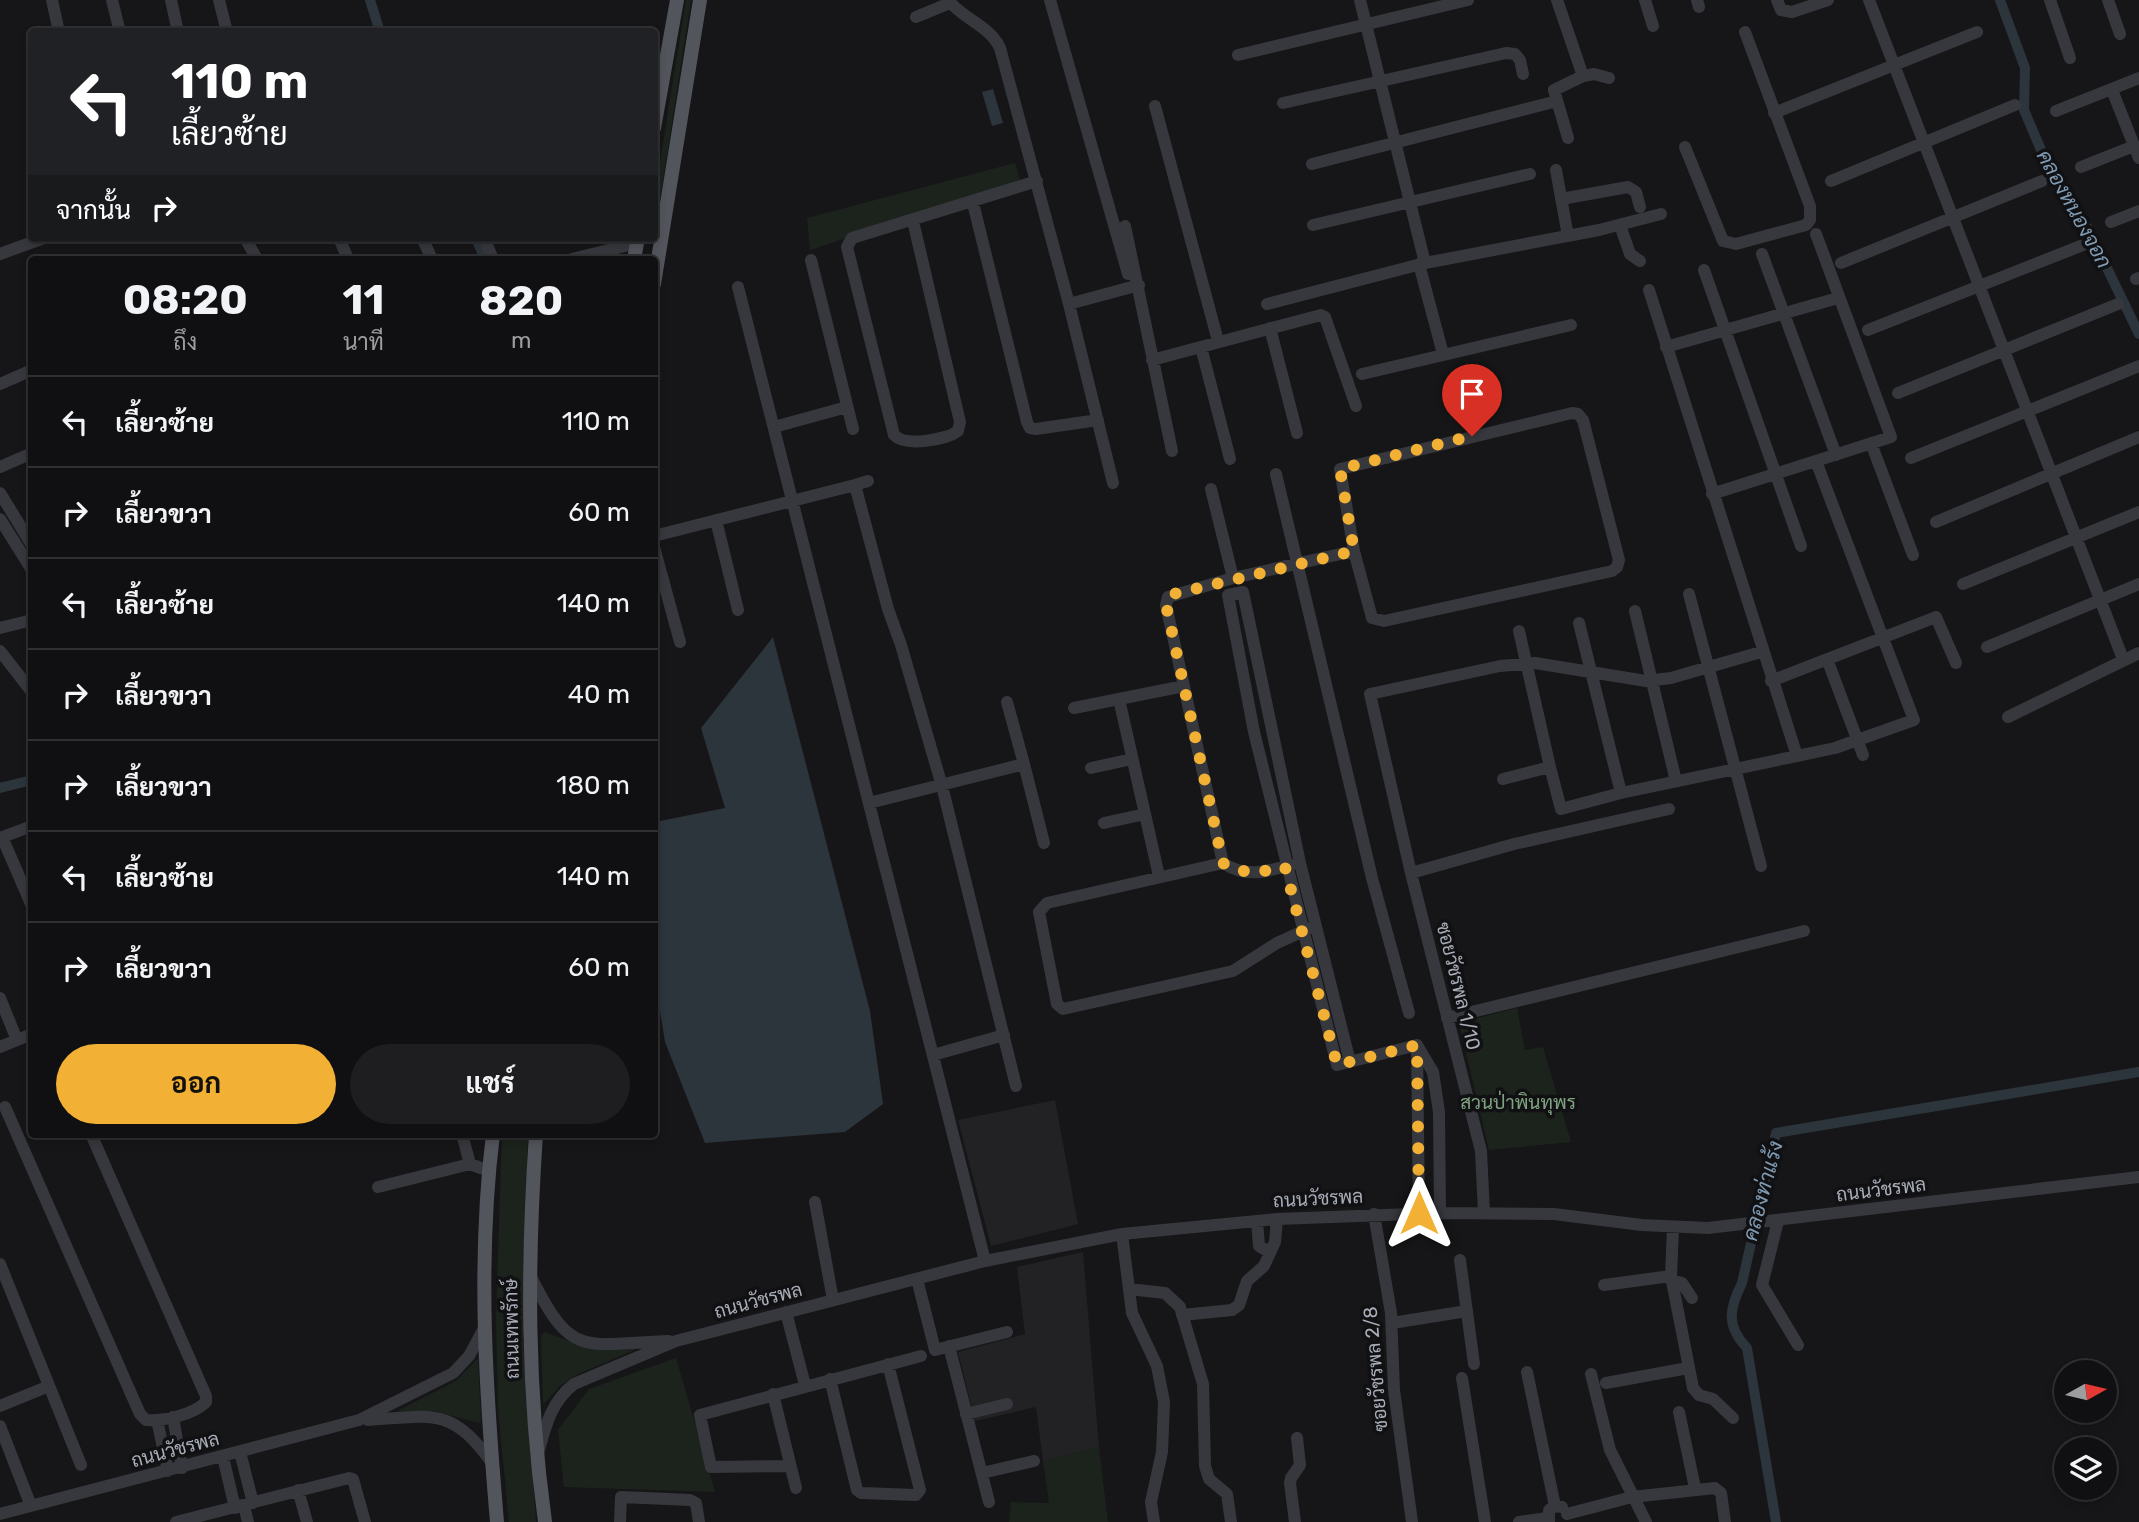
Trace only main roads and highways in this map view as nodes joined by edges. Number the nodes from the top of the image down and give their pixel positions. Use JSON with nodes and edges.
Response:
{"nodes":[{"id":1,"x":677,"y":0,"type":"edge"},
{"id":2,"x":699,"y":0,"type":"edge"},
{"id":3,"x":658,"y":106,"type":"edge"},
{"id":4,"x":658,"y":259,"type":"edge"},
{"id":5,"x":493,"y":1138,"type":"edge"},
{"id":6,"x":536,"y":1138,"type":"edge"},
{"id":7,"x":497,"y":1522,"type":"edge"},
{"id":8,"x":545,"y":1522,"type":"edge"}],
"edges":[{"from":1,"to":3,"type":"main road"},
{"from":2,"to":4,"type":"main road"},
{"from":5,"to":7,"type":"main road","name":"ถนนเทพรักษ์"},
{"from":6,"to":8,"type":"main road","name":"ถนนเทพรักษ์"}]}
